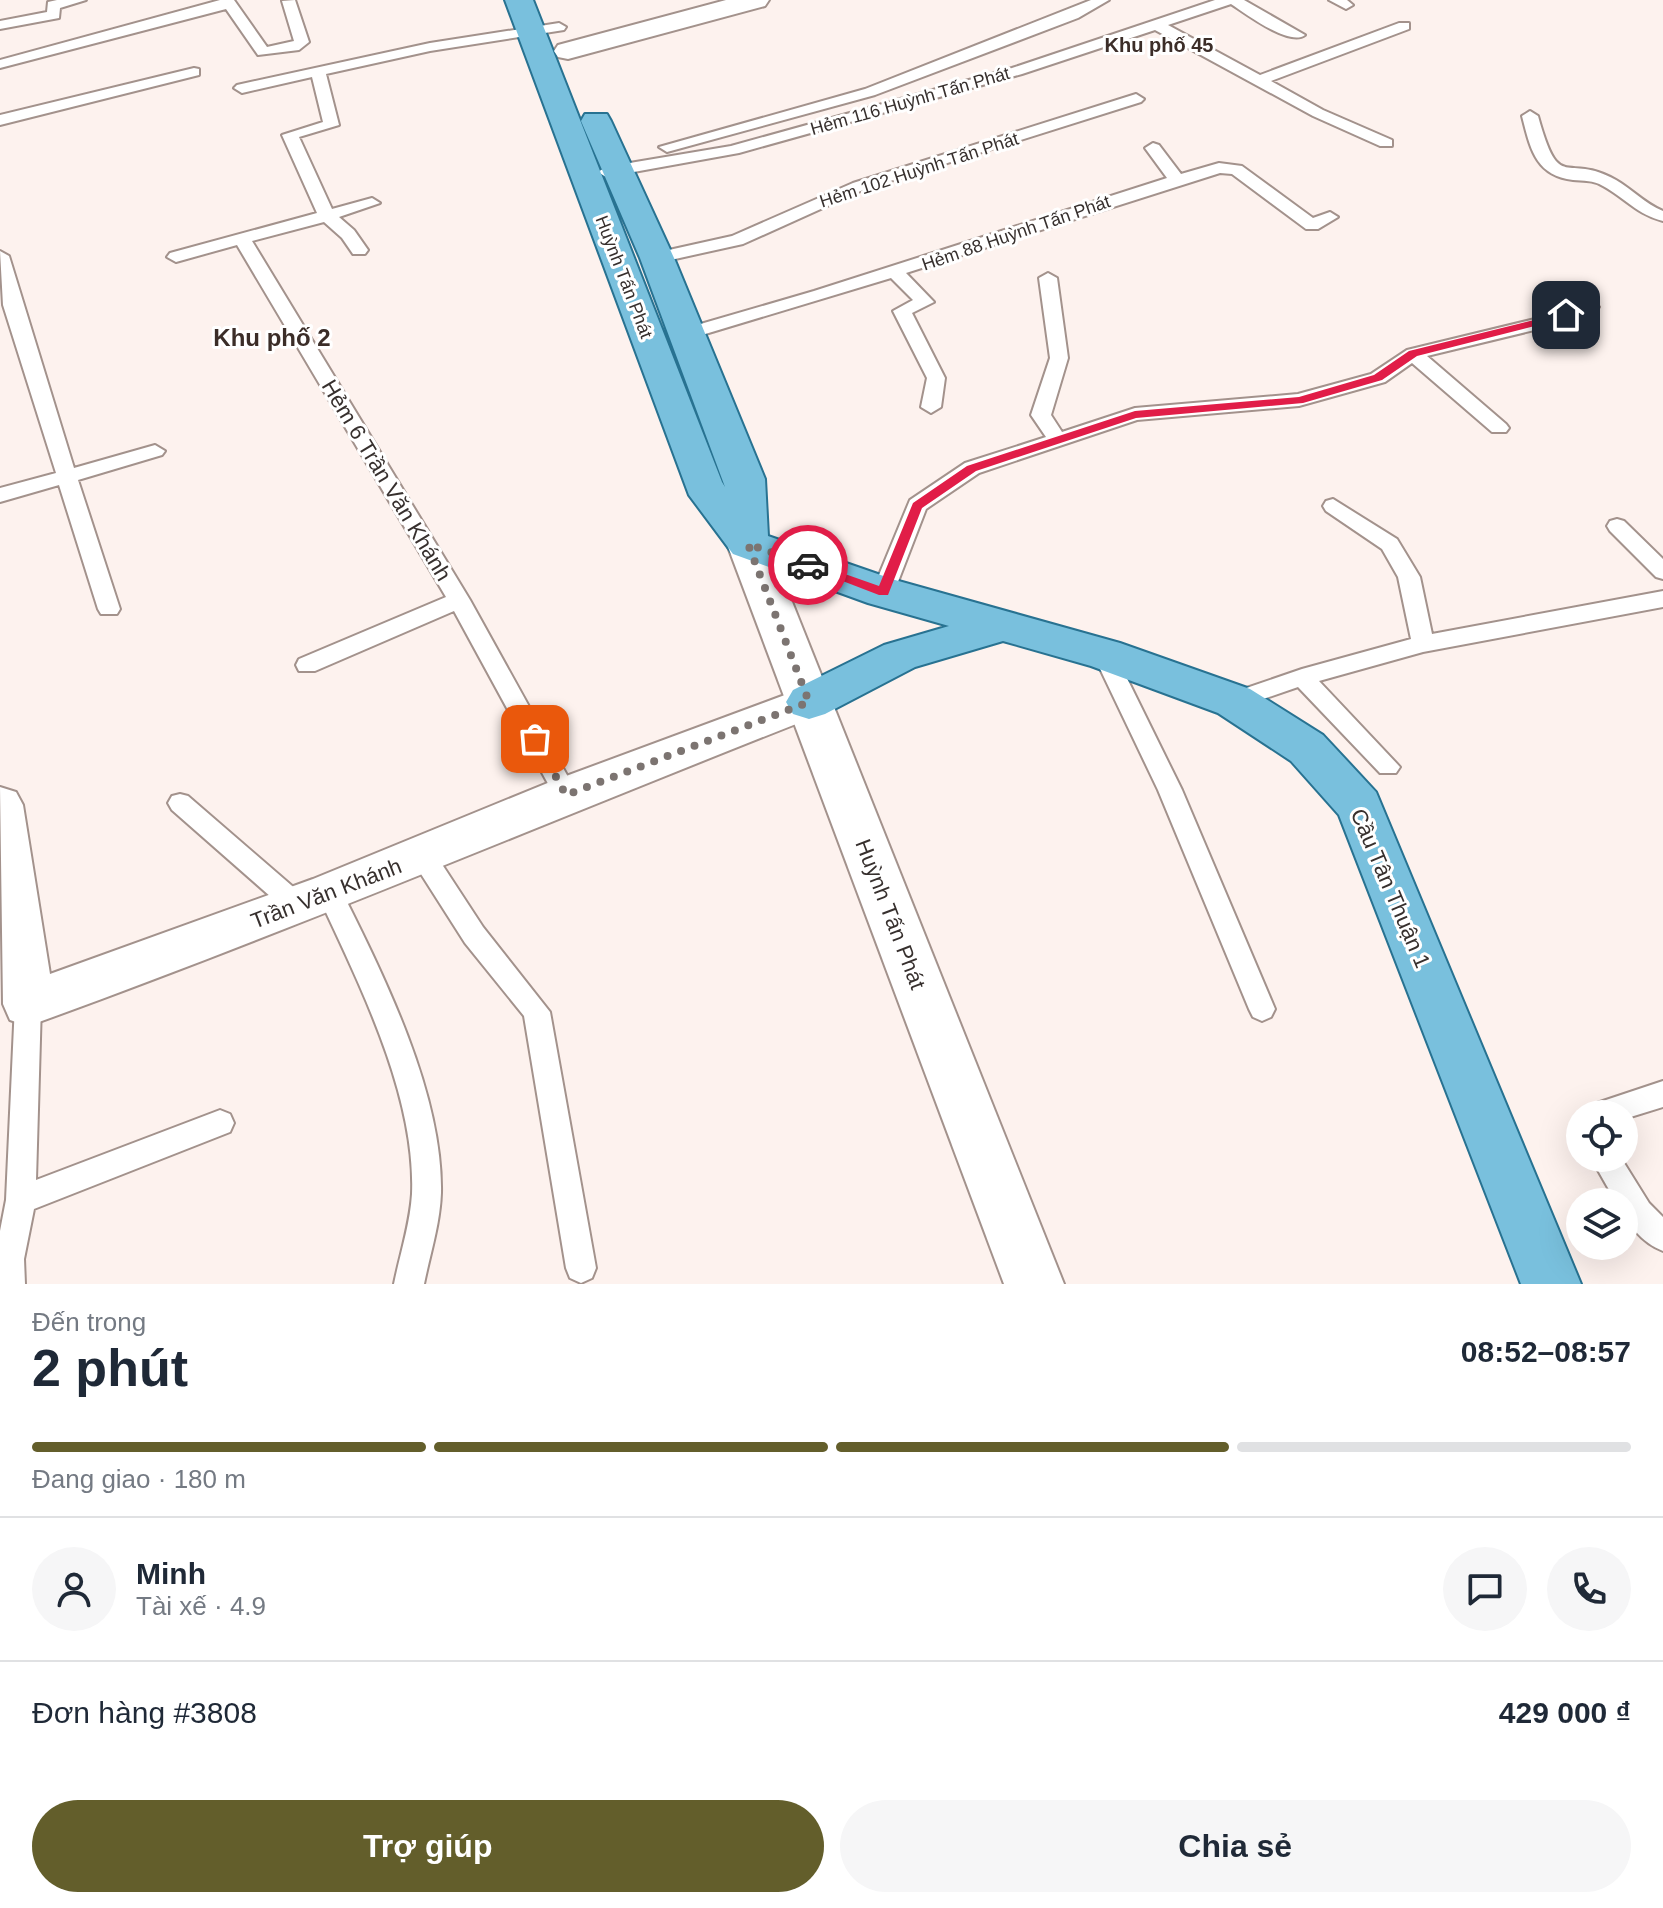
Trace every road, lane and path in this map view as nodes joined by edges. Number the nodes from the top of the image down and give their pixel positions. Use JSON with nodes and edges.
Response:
{"nodes":[{"id":1,"x":79,"y":0,"type":"edge"},
{"id":2,"x":756,"y":0,"type":"edge"},
{"id":3,"x":1102,"y":0,"type":"edge"},
{"id":4,"x":1232,"y":0,"type":"edge"},
{"id":5,"x":289,"y":1,"type":"edge"},
{"id":6,"x":228,"y":2,"type":"edge"},
{"id":7,"x":543,"y":19,"type":"edge"},
{"id":8,"x":0,"y":25,"type":"edge"},
{"id":9,"x":1157,"y":25,"type":"junction"},
{"id":10,"x":1404,"y":26,"type":"dead end"},
{"id":11,"x":1298,"y":35,"type":"dead end"},
{"id":12,"x":294,"y":47,"type":"junction"},
{"id":13,"x":0,"y":64,"type":"edge"},
{"id":14,"x":317,"y":69,"type":"junction"},
{"id":15,"x":194,"y":72,"type":"dead end"},
{"id":16,"x":1260,"y":80,"type":"junction"},
{"id":17,"x":242,"y":88,"type":"dead end"},
{"id":18,"x":1136,"y":99,"type":"dead end"},
{"id":19,"x":1530,"y":116,"type":"dead end"},
{"id":20,"x":0,"y":120,"type":"edge"},
{"id":21,"x":1386,"y":143,"type":"dead end"},
{"id":22,"x":1153,"y":148,"type":"dead end"},
{"id":23,"x":597,"y":165,"type":"junction"},
{"id":24,"x":1177,"y":180,"type":"junction"},
{"id":25,"x":372,"y":203,"type":"dead end"},
{"id":26,"x":327,"y":216,"type":"junction"},
{"id":27,"x":1663,"y":216,"type":"edge"},
{"id":28,"x":1330,"y":217,"type":"dead end"},
{"id":29,"x":242,"y":239,"type":"junction"},
{"id":30,"x":359,"y":250,"type":"dead end"},
{"id":31,"x":0,"y":256,"type":"edge"},
{"id":32,"x":176,"y":257,"type":"dead end"},
{"id":33,"x":657,"y":258,"type":"junction"},
{"id":34,"x":896,"y":273,"type":"junction"},
{"id":35,"x":1048,"y":278,"type":"dead end"},
{"id":36,"x":1590,"y":307,"type":"dead end"},
{"id":37,"x":686,"y":334,"type":"junction"},
{"id":38,"x":1413,"y":354,"type":"junction"},
{"id":39,"x":931,"y":407,"type":"dead end"},
{"id":40,"x":1499,"y":428,"type":"dead end"},
{"id":41,"x":1058,"y":440,"type":"junction"},
{"id":42,"x":155,"y":451,"type":"dead end"},
{"id":43,"x":66,"y":477,"type":"junction"},
{"id":44,"x":0,"y":495,"type":"edge"},
{"id":45,"x":1333,"y":506,"type":"dead end"},
{"id":46,"x":1617,"y":526,"type":"dead end"},
{"id":47,"x":748,"y":544,"type":"junction"},
{"id":48,"x":1663,"y":572,"type":"edge"},
{"id":49,"x":883,"y":592,"type":"junction"},
{"id":50,"x":1663,"y":599,"type":"edge"},
{"id":51,"x":459,"y":600,"type":"junction"},
{"id":52,"x":109,"y":609,"type":"dead end"},
{"id":53,"x":999,"y":627,"type":"junction"},
{"id":54,"x":1423,"y":644,"type":"junction"},
{"id":55,"x":1104,"y":654,"type":"junction"},
{"id":56,"x":307,"y":665,"type":"dead end"},
{"id":57,"x":1302,"y":677,"type":"junction"},
{"id":58,"x":1234,"y":701,"type":"junction"},
{"id":59,"x":809,"y":702,"type":"junction"},
{"id":60,"x":1388,"y":767,"type":"dead end"},
{"id":61,"x":566,"y":795,"type":"junction"},
{"id":62,"x":180,"y":803,"type":"dead end"},
{"id":63,"x":0,"y":805,"type":"edge"},
{"id":64,"x":423,"y":856,"type":"junction"},
{"id":65,"x":313,"y":899,"type":"junction"},
{"id":66,"x":28,"y":1004,"type":"junction"},
{"id":67,"x":1262,"y":1009,"type":"dead end"},
{"id":68,"x":1663,"y":1094,"type":"edge"},
{"id":69,"x":1638,"y":1102,"type":"edge"},
{"id":70,"x":220,"y":1123,"type":"dead end"},
{"id":71,"x":1614,"y":1172,"type":"edge"},
{"id":72,"x":21,"y":1200,"type":"junction"},
{"id":73,"x":1663,"y":1237,"type":"edge"},
{"id":74,"x":581,"y":1268,"type":"dead end"},
{"id":75,"x":10,"y":1284,"type":"edge"},
{"id":76,"x":409,"y":1284,"type":"edge"},
{"id":77,"x":1034,"y":1284,"type":"edge"},
{"id":78,"x":1551,"y":1284,"type":"edge"}],
"edges":[{"from":1,"to":8,"type":"lane"},
{"from":2,"to":7,"type":"street"},
{"from":3,"to":23,"type":"lane"},
{"from":4,"to":9,"type":"lane","name":"Hẻm 116 Huỳnh Tấn Phát"},
{"from":4,"to":11,"type":"lane"},
{"from":5,"to":12,"type":"lane"},
{"from":6,"to":12,"type":"lane"},
{"from":6,"to":13,"type":"lane"},
{"from":7,"to":14,"type":"lane"},
{"from":7,"to":23,"type":"main road","name":"Huỳnh Tấn Phát"},
{"from":9,"to":16,"type":"lane"},
{"from":9,"to":23,"type":"lane","name":"Hẻm 116 Huỳnh Tấn Phát"},
{"from":10,"to":16,"type":"lane"},
{"from":12,"to":14,"type":"lane"},
{"from":14,"to":17,"type":"lane"},
{"from":14,"to":26,"type":"lane"},
{"from":15,"to":20,"type":"lane"},
{"from":16,"to":21,"type":"lane"},
{"from":18,"to":33,"type":"lane","name":"Hẻm 102 Huỳnh Tấn Phát"},
{"from":19,"to":27,"type":"lane"},
{"from":22,"to":24,"type":"lane"},
{"from":23,"to":33,"type":"main road","name":"Huỳnh Tấn Phát"},
{"from":23,"to":47,"type":"main road","name":"Huỳnh Tấn Phát"},
{"from":24,"to":28,"type":"lane","name":"Hẻm 88 Huỳnh Tấn Phát"},
{"from":24,"to":34,"type":"lane","name":"Hẻm 88 Huỳnh Tấn Phát"},
{"from":25,"to":26,"type":"lane"},
{"from":26,"to":29,"type":"lane"},
{"from":26,"to":30,"type":"lane"},
{"from":29,"to":32,"type":"lane"},
{"from":29,"to":51,"type":"lane","name":"Hẻm 6 Trần Văn Khánh"},
{"from":31,"to":43,"type":"lane"},
{"from":33,"to":37,"type":"main road","name":"Huỳnh Tấn Phát"},
{"from":34,"to":37,"type":"lane","name":"Hẻm 88 Huỳnh Tấn Phát"},
{"from":34,"to":39,"type":"lane"},
{"from":35,"to":41,"type":"lane"},
{"from":36,"to":38,"type":"lane"},
{"from":37,"to":47,"type":"main road","name":"Huỳnh Tấn Phát"},
{"from":38,"to":40,"type":"lane"},
{"from":38,"to":41,"type":"lane"},
{"from":41,"to":49,"type":"lane"},
{"from":42,"to":43,"type":"lane"},
{"from":43,"to":44,"type":"lane"},
{"from":43,"to":52,"type":"lane"},
{"from":45,"to":54,"type":"lane"},
{"from":46,"to":48,"type":"lane"},
{"from":47,"to":49,"type":"main road","name":"Cầu Tân Thuận 1"},
{"from":47,"to":59,"type":"main road","name":"Huỳnh Tấn Phát"},
{"from":49,"to":53,"type":"main road","name":"Cầu Tân Thuận 1"},
{"from":50,"to":54,"type":"lane"},
{"from":51,"to":56,"type":"lane"},
{"from":51,"to":61,"type":"lane","name":"Hẻm 6 Trần Văn Khánh"},
{"from":53,"to":55,"type":"main road","name":"Cầu Tân Thuận 1"},
{"from":53,"to":59,"type":"main road"},
{"from":54,"to":57,"type":"lane"},
{"from":55,"to":58,"type":"main road","name":"Cầu Tân Thuận 1"},
{"from":55,"to":67,"type":"lane"},
{"from":57,"to":58,"type":"lane"},
{"from":57,"to":60,"type":"lane"},
{"from":58,"to":78,"type":"main road","name":"Cầu Tân Thuận 1"},
{"from":59,"to":61,"type":"street","name":"Trần Văn Khánh"},
{"from":59,"to":77,"type":"main road","name":"Huỳnh Tấn Phát"},
{"from":61,"to":64,"type":"street","name":"Trần Văn Khánh"},
{"from":62,"to":65,"type":"lane"},
{"from":63,"to":66,"type":"street"},
{"from":64,"to":65,"type":"street","name":"Trần Văn Khánh"},
{"from":64,"to":74,"type":"lane"},
{"from":65,"to":66,"type":"street","name":"Trần Văn Khánh"},
{"from":65,"to":76,"type":"lane"},
{"from":66,"to":72,"type":"lane"},
{"from":68,"to":69,"type":"lane"},
{"from":70,"to":72,"type":"lane"},
{"from":71,"to":73,"type":"lane"},
{"from":72,"to":75,"type":"lane"}]}
